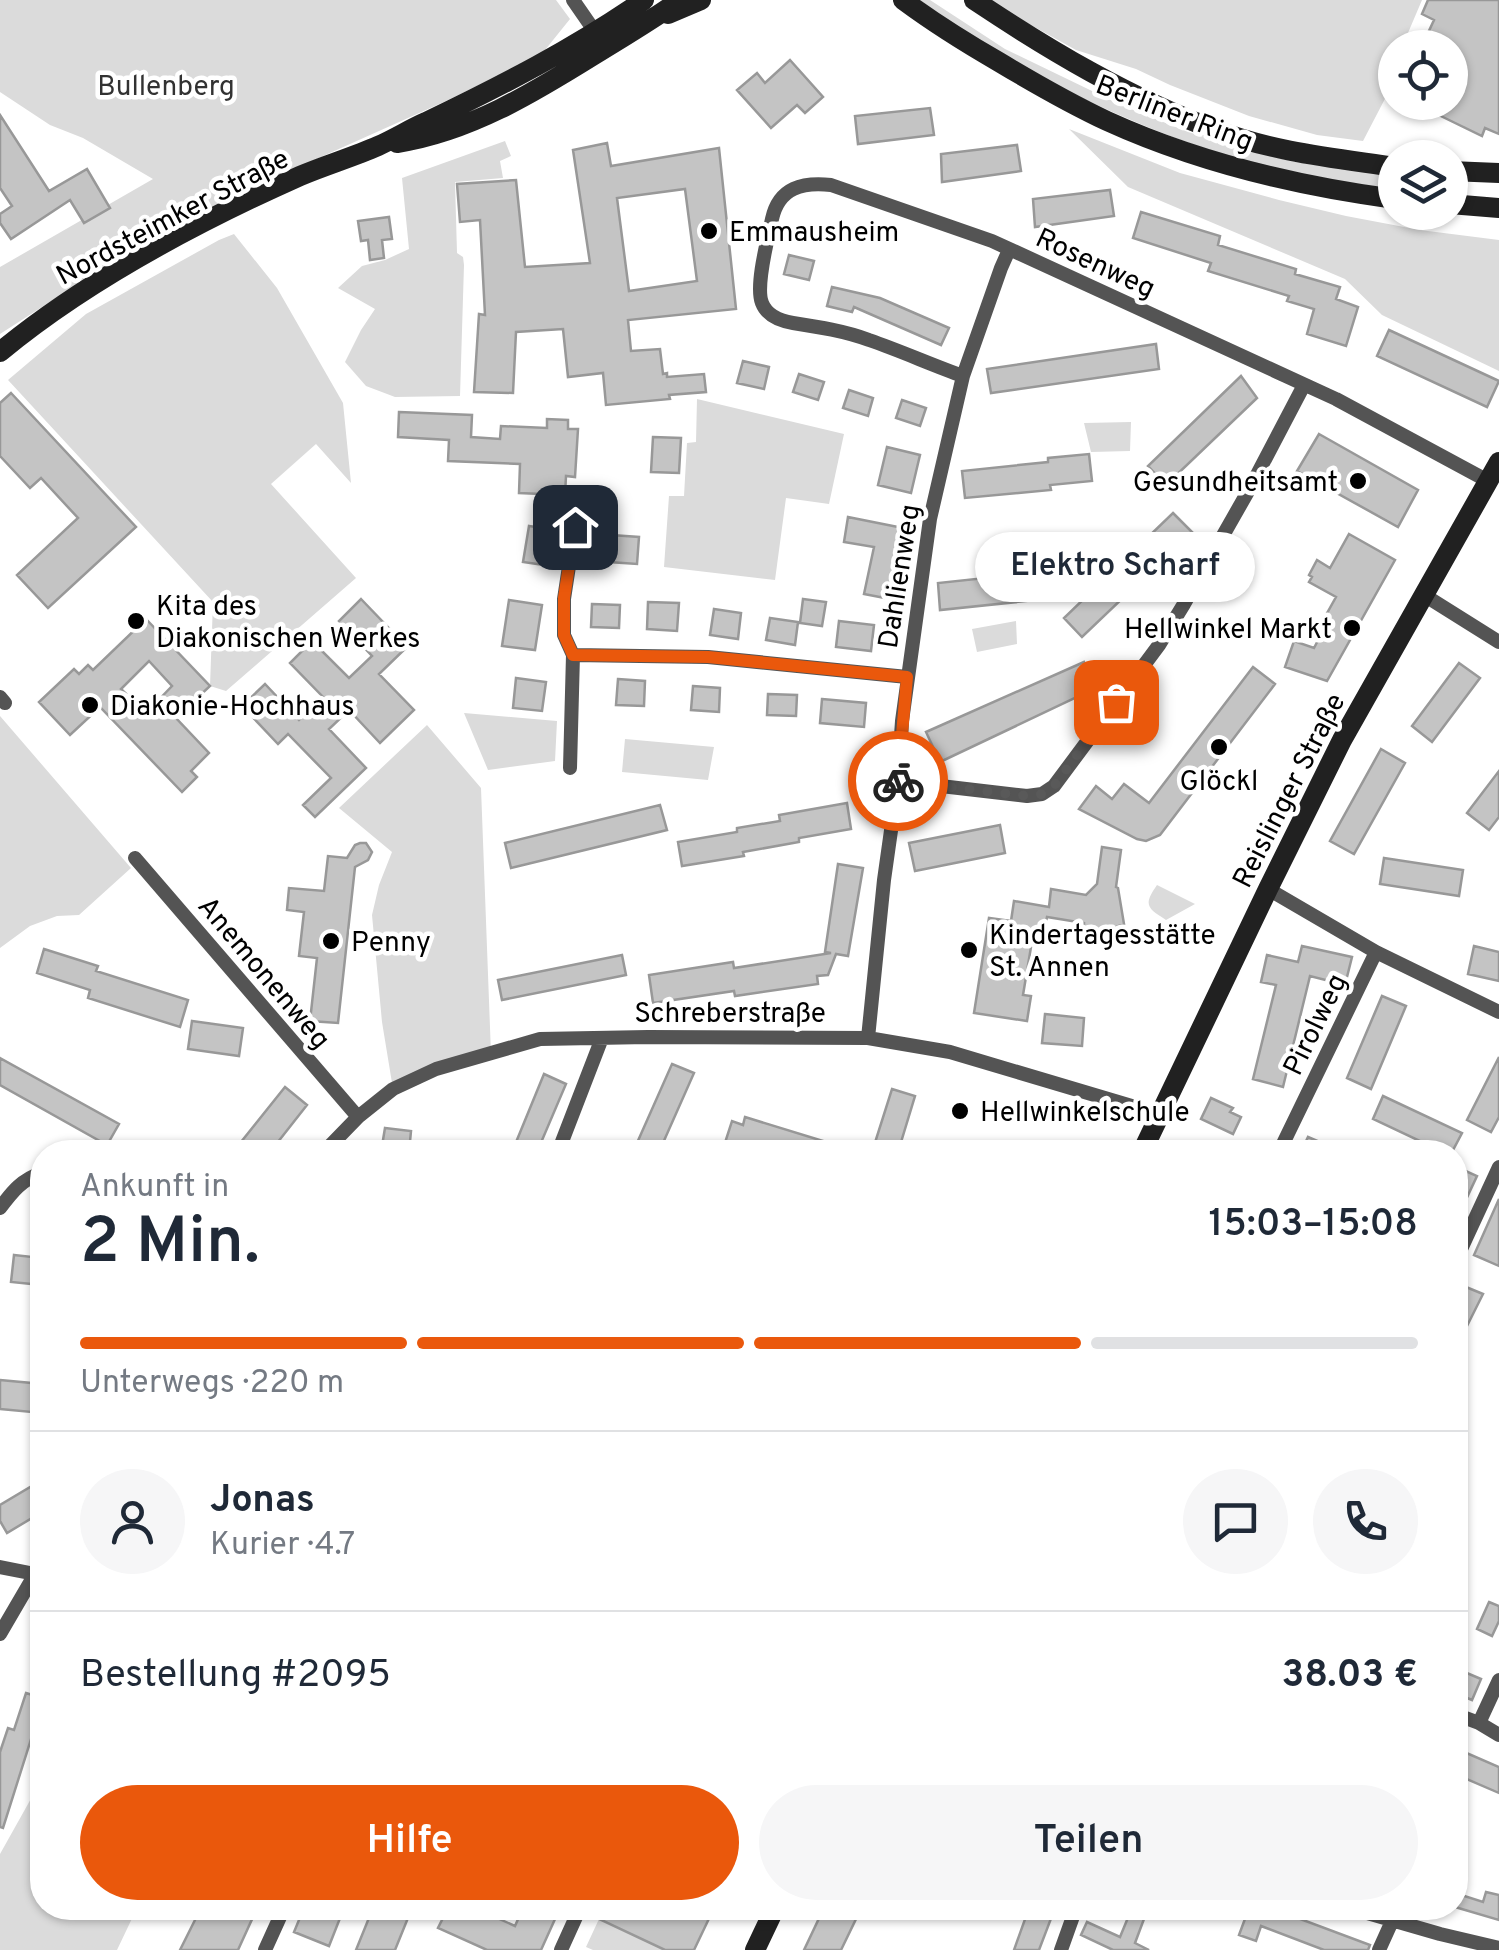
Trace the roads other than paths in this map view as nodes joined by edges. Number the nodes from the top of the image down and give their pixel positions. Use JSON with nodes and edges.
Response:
{"nodes":[{"id":1,"x":573,"y":0,"type":"edge"},
{"id":2,"x":680,"y":0,"type":"edge"},
{"id":3,"x":701,"y":0,"type":"edge"},
{"id":4,"x":903,"y":0,"type":"edge"},
{"id":5,"x":974,"y":0,"type":"edge"},
{"id":6,"x":648,"y":10,"type":"edge"},
{"id":7,"x":601,"y":40,"type":"junction"},
{"id":8,"x":1378,"y":164,"type":"edge"},
{"id":9,"x":1468,"y":171,"type":"edge"},
{"id":10,"x":1499,"y":173,"type":"edge"},
{"id":11,"x":1378,"y":195,"type":"edge"},
{"id":12,"x":1468,"y":205,"type":"edge"},
{"id":13,"x":1499,"y":208,"type":"edge"},
{"id":14,"x":1010,"y":250,"type":"junction"},
{"id":15,"x":0,"y":352,"type":"edge"},
{"id":16,"x":964,"y":376,"type":"junction"},
{"id":17,"x":1304,"y":384,"type":"junction"},
{"id":18,"x":1494,"y":471,"type":"edge"},
{"id":19,"x":575,"y":527,"type":"dead end"},
{"id":20,"x":1424,"y":596,"type":"junction"},
{"id":21,"x":1499,"y":642,"type":"edge"},
{"id":22,"x":573,"y":655,"type":"junction"},
{"id":23,"x":907,"y":677,"type":"junction"},
{"id":24,"x":570,"y":768,"type":"dead end"},
{"id":25,"x":898,"y":781,"type":"junction"},
{"id":26,"x":135,"y":858,"type":"dead end"},
{"id":27,"x":1268,"y":889,"type":"junction"},
{"id":28,"x":1376,"y":952,"type":"junction"},
{"id":29,"x":1499,"y":1012,"type":"edge"},
{"id":30,"x":602,"y":1038,"type":"junction"},
{"id":31,"x":868,"y":1038,"type":"junction"},
{"id":32,"x":358,"y":1117,"type":"junction"},
{"id":33,"x":1158,"y":1117,"type":"junction"},
{"id":34,"x":336,"y":1140,"type":"edge"},
{"id":35,"x":563,"y":1140,"type":"edge"},
{"id":36,"x":1147,"y":1140,"type":"edge"},
{"id":37,"x":1285,"y":1140,"type":"edge"},
{"id":38,"x":1499,"y":1167,"type":"edge"},
{"id":39,"x":30,"y":1177,"type":"edge"},
{"id":40,"x":0,"y":1208,"type":"edge"},
{"id":41,"x":1468,"y":1234,"type":"edge"},
{"id":42,"x":0,"y":1567,"type":"edge"},
{"id":43,"x":30,"y":1569,"type":"edge"},
{"id":44,"x":30,"y":1585,"type":"edge"},
{"id":45,"x":0,"y":1634,"type":"edge"},
{"id":46,"x":1499,"y":1680,"type":"edge"},
{"id":47,"x":1468,"y":1719,"type":"edge"},
{"id":48,"x":1479,"y":1723,"type":"junction"},
{"id":49,"x":1499,"y":1736,"type":"edge"},
{"id":50,"x":279,"y":1920,"type":"edge"},
{"id":51,"x":575,"y":1920,"type":"edge"},
{"id":52,"x":769,"y":1920,"type":"edge"},
{"id":53,"x":1072,"y":1920,"type":"edge"},
{"id":54,"x":1393,"y":1920,"type":"edge"},
{"id":55,"x":1396,"y":1920,"type":"edge"},
{"id":56,"x":1499,"y":1948,"type":"edge"},
{"id":57,"x":265,"y":1950,"type":"edge"},
{"id":58,"x":561,"y":1950,"type":"edge"},
{"id":59,"x":755,"y":1950,"type":"edge"},
{"id":60,"x":1061,"y":1950,"type":"edge"},
{"id":61,"x":1380,"y":1950,"type":"edge"}],
"edges":[{"from":1,"to":7,"type":"street"},
{"from":2,"to":6,"type":"street","name":"Nordsteimker Straße"},
{"from":3,"to":6,"type":"street"},
{"from":4,"to":11,"type":"street","name":"Berliner Ring"},
{"from":5,"to":8,"type":"street","name":"Berliner Ring"},
{"from":6,"to":7,"type":"street","name":"Nordsteimker Straße"},
{"from":7,"to":15,"type":"street","name":"Nordsteimker Straße"},
{"from":9,"to":10,"type":"street"},
{"from":12,"to":13,"type":"street"},
{"from":14,"to":16,"type":"street","name":"Dahlienweg"},
{"from":14,"to":16,"type":"street","name":"Rosenweg"},
{"from":14,"to":17,"type":"street","name":"Rosenweg"},
{"from":16,"to":23,"type":"street","name":"Dahlienweg"},
{"from":17,"to":18,"type":"street","name":"Rosenweg"},
{"from":17,"to":25,"type":"street"},
{"from":18,"to":20,"type":"street","name":"Reislinger Straße"},
{"from":19,"to":22,"type":"street"},
{"from":20,"to":21,"type":"street"},
{"from":20,"to":27,"type":"street","name":"Reislinger Straße"},
{"from":22,"to":23,"type":"street"},
{"from":22,"to":24,"type":"street"},
{"from":23,"to":25,"type":"street","name":"Dahlienweg"},
{"from":25,"to":31,"type":"street","name":"Dahlienweg"},
{"from":26,"to":32,"type":"street","name":"Anemonenweg"},
{"from":27,"to":28,"type":"street","name":"Pirolweg"},
{"from":27,"to":33,"type":"street","name":"Reislinger Straße"},
{"from":28,"to":29,"type":"street","name":"Pirolweg"},
{"from":28,"to":37,"type":"street","name":"Pirolweg"},
{"from":30,"to":31,"type":"street","name":"Schreberstraße"},
{"from":30,"to":32,"type":"street","name":"Schreberstraße"},
{"from":30,"to":35,"type":"street"},
{"from":31,"to":33,"type":"street","name":"Schreberstraße"},
{"from":32,"to":34,"type":"street","name":"Schreberstraße"},
{"from":33,"to":36,"type":"street","name":"Reislinger Straße"},
{"from":38,"to":41,"type":"street"},
{"from":39,"to":40,"type":"street"},
{"from":42,"to":43,"type":"street"},
{"from":44,"to":45,"type":"street"},
{"from":46,"to":48,"type":"street"},
{"from":47,"to":48,"type":"street"},
{"from":48,"to":49,"type":"street"},
{"from":50,"to":57,"type":"street"},
{"from":51,"to":58,"type":"street"},
{"from":52,"to":59,"type":"street"},
{"from":53,"to":60,"type":"street"},
{"from":54,"to":61,"type":"street"},
{"from":55,"to":56,"type":"street"}]}
